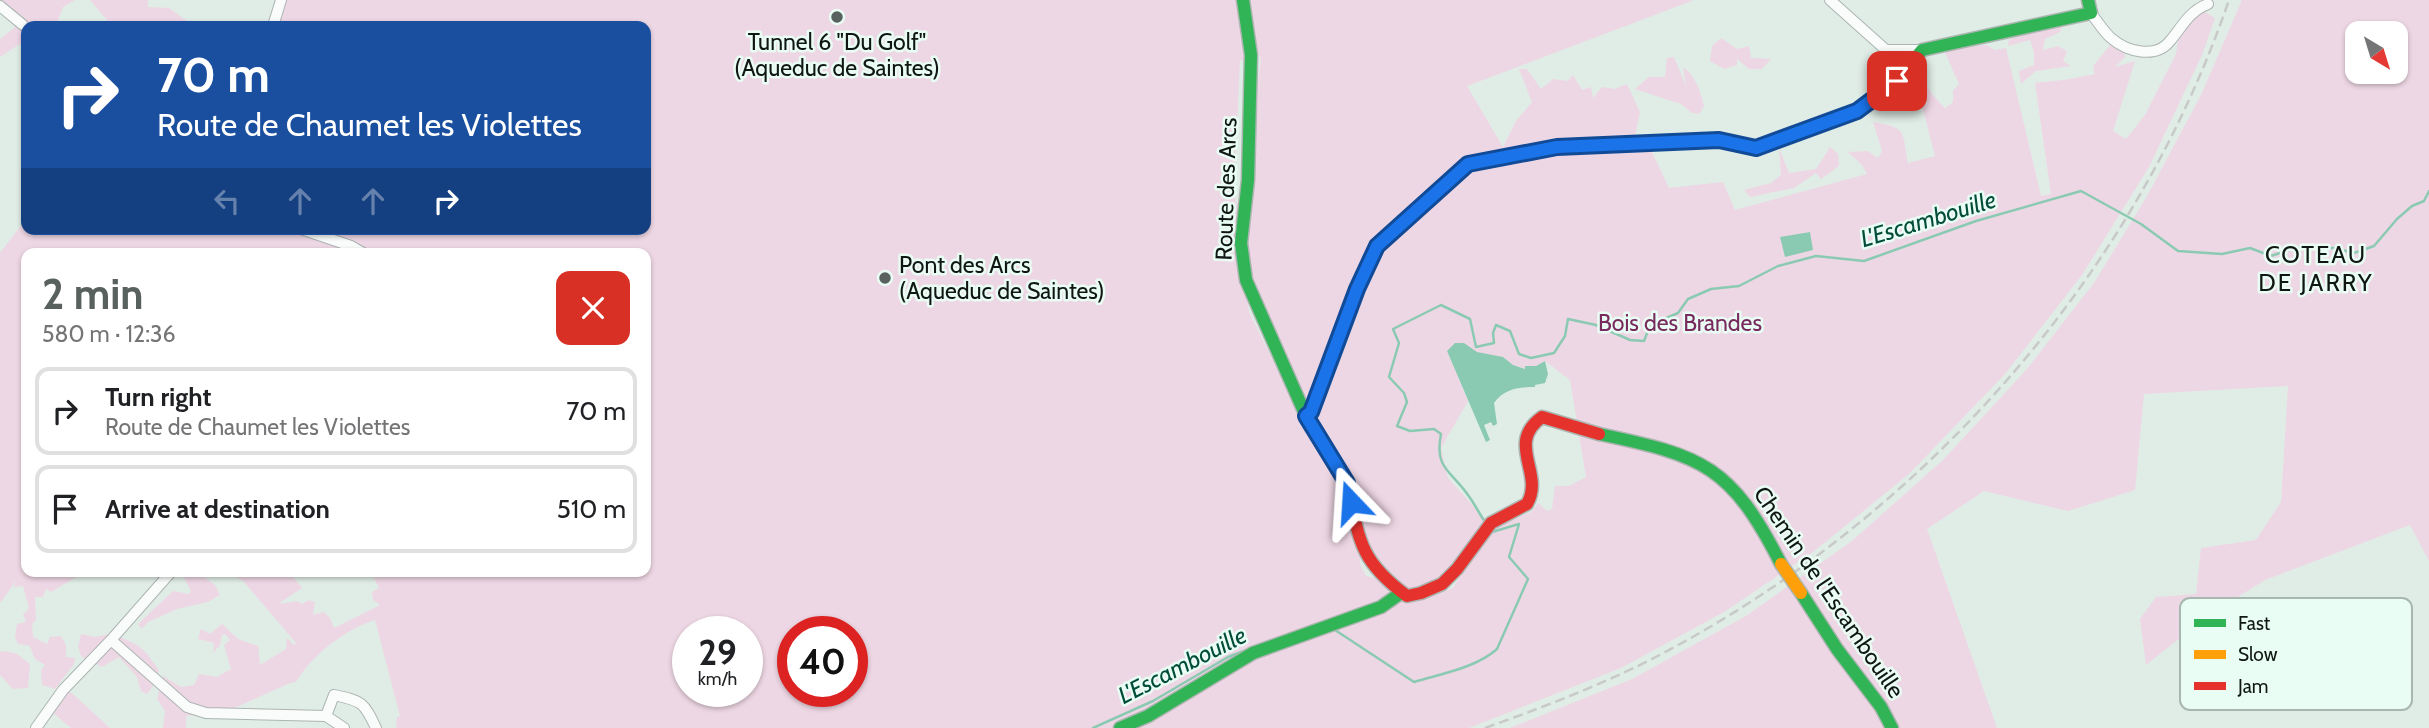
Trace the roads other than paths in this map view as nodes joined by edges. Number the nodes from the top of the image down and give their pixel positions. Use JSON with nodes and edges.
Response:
{"nodes":[{"id":1,"x":281,"y":0,"type":"edge"},
{"id":2,"x":1243,"y":0,"type":"edge"},
{"id":3,"x":1836,"y":2,"type":"edge"},
{"id":4,"x":2208,"y":4,"type":"dead end"},
{"id":5,"x":0,"y":6,"type":"edge"},
{"id":6,"x":2089,"y":6,"type":"edge"},
{"id":7,"x":275,"y":21,"type":"edge"},
{"id":8,"x":21,"y":23,"type":"edge"},
{"id":9,"x":1922,"y":50,"type":"junction"},
{"id":10,"x":319,"y":235,"type":"edge"},
{"id":11,"x":354,"y":248,"type":"edge"},
{"id":12,"x":1306,"y":416,"type":"junction"},
{"id":13,"x":168,"y":577,"type":"edge"},
{"id":14,"x":1400,"y":591,"type":"junction"},
{"id":15,"x":111,"y":640,"type":"junction"},
{"id":16,"x":326,"y":716,"type":"junction"},
{"id":17,"x":36,"y":728,"type":"edge"},
{"id":18,"x":344,"y":728,"type":"edge"},
{"id":19,"x":376,"y":728,"type":"edge"},
{"id":20,"x":1120,"y":728,"type":"edge"},
{"id":21,"x":1892,"y":728,"type":"edge"}],
"edges":[{"from":1,"to":7,"type":"street"},
{"from":2,"to":12,"type":"street","name":"Route des Arcs"},
{"from":3,"to":9,"type":"street"},
{"from":4,"to":6,"type":"street"},
{"from":5,"to":8,"type":"street"},
{"from":6,"to":9,"type":"street"},
{"from":9,"to":12,"type":"street"},
{"from":10,"to":11,"type":"street"},
{"from":12,"to":14,"type":"street","name":"Route des Arcs"},
{"from":13,"to":15,"type":"street"},
{"from":14,"to":20,"type":"street"},
{"from":14,"to":21,"type":"street","name":"Chemin de l'Escambouille","bridge":true},
{"from":15,"to":16,"type":"street"},
{"from":15,"to":17,"type":"street"},
{"from":16,"to":18,"type":"street"},
{"from":16,"to":19,"type":"street"}]}
